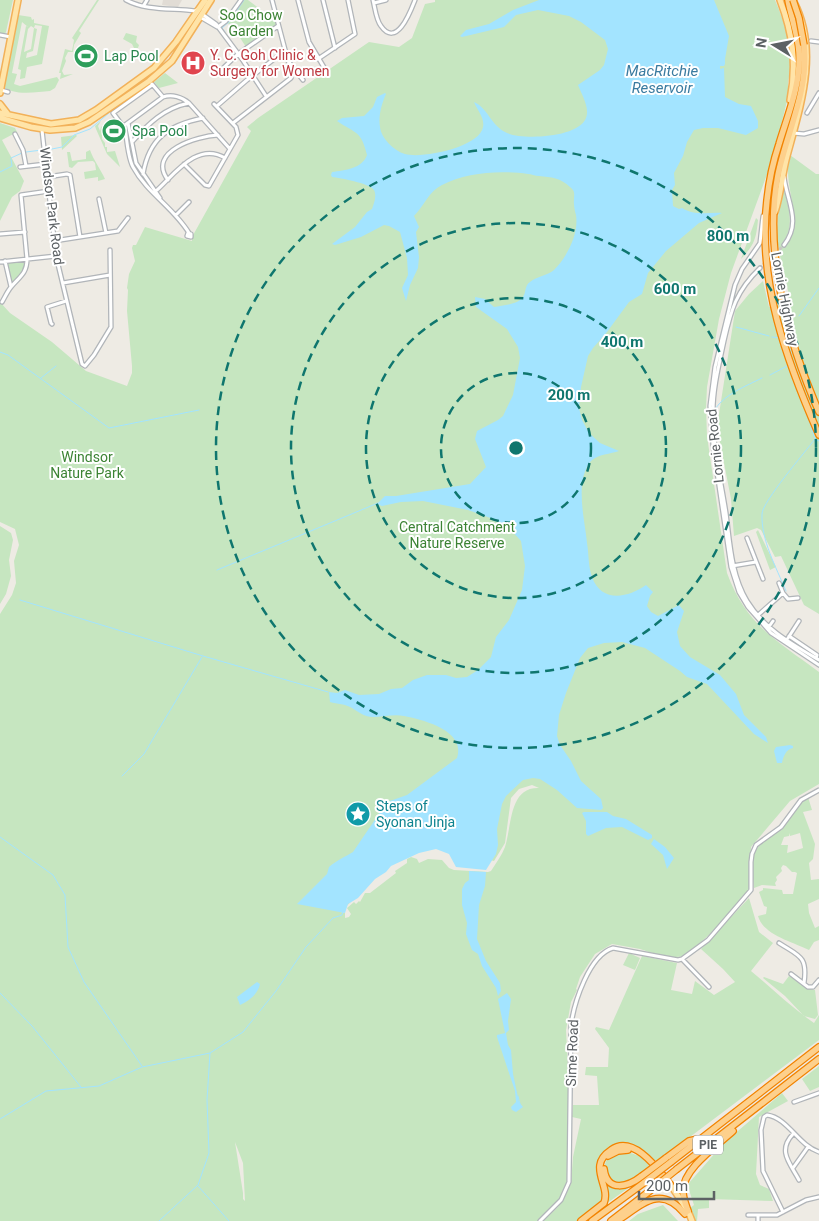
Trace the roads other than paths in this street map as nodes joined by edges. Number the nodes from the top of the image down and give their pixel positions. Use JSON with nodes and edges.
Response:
{"nodes":[{"id":1,"x":16,"y":0,"type":"edge"},
{"id":2,"x":126,"y":0,"type":"edge"},
{"id":3,"x":147,"y":0,"type":"edge"},
{"id":4,"x":205,"y":0,"type":"edge"},
{"id":5,"x":211,"y":0,"type":"edge"},
{"id":6,"x":241,"y":0,"type":"edge"},
{"id":7,"x":272,"y":0,"type":"edge"},
{"id":8,"x":298,"y":0,"type":"edge"},
{"id":9,"x":323,"y":0,"type":"edge"},
{"id":10,"x":348,"y":0,"type":"edge"},
{"id":11,"x":386,"y":0,"type":"edge"},
{"id":12,"x":415,"y":0,"type":"edge"},
{"id":13,"x":780,"y":0,"type":"edge"},
{"id":14,"x":786,"y":0,"type":"edge"},
{"id":15,"x":793,"y":0,"type":"edge"},
{"id":16,"x":374,"y":1,"type":"edge"},
{"id":17,"x":144,"y":5,"type":"junction"},
{"id":18,"x":183,"y":10,"type":"junction"},
{"id":19,"x":200,"y":13,"type":"junction"},
{"id":20,"x":192,"y":20,"type":"junction"},
{"id":21,"x":278,"y":26,"type":"junction"},
{"id":22,"x":218,"y":27,"type":"junction"},
{"id":23,"x":0,"y":36,"type":"edge"},
{"id":24,"x":9,"y":37,"type":"junction"},
{"id":25,"x":811,"y":41,"type":"junction"},
{"id":26,"x":819,"y":42,"type":"edge"},
{"id":27,"x":801,"y":46,"type":"junction"},
{"id":28,"x":335,"y":48,"type":"junction"},
{"id":29,"x":238,"y":54,"type":"junction"},
{"id":30,"x":278,"y":56,"type":"dead end"},
{"id":31,"x":318,"y":59,"type":"junction"},
{"id":32,"x":160,"y":62,"type":"junction"},
{"id":33,"x":166,"y":66,"type":"junction"},
{"id":34,"x":325,"y":69,"type":"dead end"},
{"id":35,"x":220,"y":71,"type":"dead end"},
{"id":36,"x":253,"y":75,"type":"junction"},
{"id":37,"x":0,"y":76,"type":"edge"},
{"id":38,"x":291,"y":78,"type":"dead end"},
{"id":39,"x":303,"y":80,"type":"dead end"},
{"id":40,"x":151,"y":83,"type":"junction"},
{"id":41,"x":0,"y":91,"type":"edge"},
{"id":42,"x":8,"y":92,"type":"dead end"},
{"id":43,"x":819,"y":93,"type":"edge"},
{"id":44,"x":266,"y":96,"type":"junction"},
{"id":45,"x":163,"y":97,"type":"junction"},
{"id":46,"x":189,"y":103,"type":"junction"},
{"id":47,"x":0,"y":104,"type":"edge"},
{"id":48,"x":793,"y":110,"type":"junction"},
{"id":49,"x":806,"y":112,"type":"dead end"},
{"id":50,"x":0,"y":113,"type":"edge"},
{"id":51,"x":9,"y":115,"type":"junction"},
{"id":52,"x":203,"y":118,"type":"junction"},
{"id":53,"x":94,"y":119,"type":"junction"},
{"id":54,"x":1,"y":120,"type":"edge"},
{"id":55,"x":71,"y":122,"type":"junction"},
{"id":56,"x":233,"y":123,"type":"junction"},
{"id":57,"x":126,"y":124,"type":"junction"},
{"id":58,"x":70,"y":128,"type":"junction"},
{"id":59,"x":42,"y":130,"type":"junction"},
{"id":60,"x":819,"y":130,"type":"edge"},
{"id":61,"x":793,"y":133,"type":"junction"},
{"id":62,"x":15,"y":134,"type":"dead end"},
{"id":63,"x":218,"y":135,"type":"junction"},
{"id":64,"x":131,"y":143,"type":"junction"},
{"id":65,"x":779,"y":144,"type":"junction"},
{"id":66,"x":230,"y":149,"type":"junction"},
{"id":67,"x":225,"y":158,"type":"junction"},
{"id":68,"x":46,"y":164,"type":"junction"},
{"id":69,"x":184,"y":164,"type":"junction"},
{"id":70,"x":26,"y":166,"type":"junction"},
{"id":71,"x":20,"y":167,"type":"dead end"},
{"id":72,"x":784,"y":168,"type":"junction"},
{"id":73,"x":143,"y":174,"type":"junction"},
{"id":74,"x":47,"y":177,"type":"junction"},
{"id":75,"x":168,"y":180,"type":"junction"},
{"id":76,"x":48,"y":191,"type":"junction"},
{"id":77,"x":156,"y":191,"type":"junction"},
{"id":78,"x":99,"y":199,"type":"dead end"},
{"id":79,"x":162,"y":201,"type":"junction"},
{"id":80,"x":767,"y":201,"type":"junction"},
{"id":81,"x":190,"y":202,"type":"dead end"},
{"id":82,"x":176,"y":215,"type":"junction"},
{"id":83,"x":774,"y":216,"type":"junction"},
{"id":84,"x":128,"y":218,"type":"dead end"},
{"id":85,"x":25,"y":232,"type":"junction"},
{"id":86,"x":106,"y":233,"type":"junction"},
{"id":87,"x":189,"y":233,"type":"dead end"},
{"id":88,"x":0,"y":234,"type":"edge"},
{"id":89,"x":80,"y":236,"type":"junction"},
{"id":90,"x":54,"y":241,"type":"junction"},
{"id":91,"x":784,"y":245,"type":"tunnel mouth"},
{"id":92,"x":110,"y":250,"type":"dead end"},
{"id":93,"x":56,"y":256,"type":"junction"},
{"id":94,"x":27,"y":259,"type":"junction"},
{"id":95,"x":2,"y":261,"type":"edge"},
{"id":96,"x":760,"y":268,"type":"tunnel mouth"},
{"id":97,"x":110,"y":275,"type":"junction"},
{"id":98,"x":63,"y":283,"type":"junction"},
{"id":99,"x":11,"y":288,"type":"junction"},
{"id":100,"x":66,"y":301,"type":"junction"},
{"id":101,"x":2,"y":302,"type":"dead end"},
{"id":102,"x":52,"y":324,"type":"dead end"},
{"id":103,"x":819,"y":412,"type":"edge"},
{"id":104,"x":819,"y":435,"type":"edge"},
{"id":105,"x":716,"y":461,"type":"junction"},
{"id":106,"x":747,"y":538,"type":"dead end"},
{"id":107,"x":756,"y":562,"type":"junction"},
{"id":108,"x":732,"y":566,"type":"junction"},
{"id":109,"x":763,"y":579,"type":"dead end"},
{"id":110,"x":779,"y":583,"type":"dead end"},
{"id":111,"x":783,"y":593,"type":"junction"},
{"id":112,"x":798,"y":598,"type":"dead end"},
{"id":113,"x":757,"y":617,"type":"junction"},
{"id":114,"x":774,"y":621,"type":"dead end"},
{"id":115,"x":799,"y":621,"type":"dead end"},
{"id":116,"x":768,"y":628,"type":"junction"},
{"id":117,"x":778,"y":636,"type":"junction"},
{"id":118,"x":788,"y":638,"type":"junction"},
{"id":119,"x":796,"y":641,"type":"junction"},
{"id":120,"x":792,"y":644,"type":"junction"},
{"id":121,"x":816,"y":660,"type":"edge"},
{"id":122,"x":819,"y":665,"type":"edge"},
{"id":123,"x":819,"y":790,"type":"edge"},
{"id":124,"x":779,"y":943,"type":"dead end"},
{"id":125,"x":682,"y":959,"type":"junction"},
{"id":126,"x":791,"y":974,"type":"dead end"},
{"id":127,"x":819,"y":980,"type":"edge"},
{"id":128,"x":804,"y":983,"type":"junction"},
{"id":129,"x":709,"y":987,"type":"dead end"},
{"id":130,"x":819,"y":1047,"type":"edge"},
{"id":131,"x":819,"y":1059,"type":"edge"},
{"id":132,"x":819,"y":1092,"type":"edge"},
{"id":133,"x":794,"y":1102,"type":"dead end"},
{"id":134,"x":740,"y":1121,"type":"junction"},
{"id":135,"x":793,"y":1134,"type":"junction"},
{"id":136,"x":701,"y":1138,"type":"junction"},
{"id":137,"x":808,"y":1147,"type":"junction"},
{"id":138,"x":819,"y":1152,"type":"edge"},
{"id":139,"x":793,"y":1168,"type":"junction"},
{"id":140,"x":643,"y":1179,"type":"junction"},
{"id":141,"x":799,"y":1180,"type":"dead end"},
{"id":142,"x":669,"y":1186,"type":"junction"},
{"id":143,"x":819,"y":1197,"type":"edge"},
{"id":144,"x":687,"y":1212,"type":"junction"},
{"id":145,"x":783,"y":1212,"type":"junction"},
{"id":146,"x":748,"y":1215,"type":"dead end"},
{"id":147,"x":758,"y":1216,"type":"junction"},
{"id":148,"x":540,"y":1221,"type":"edge"},
{"id":149,"x":581,"y":1221,"type":"edge"},
{"id":150,"x":592,"y":1221,"type":"edge"},
{"id":151,"x":612,"y":1221,"type":"edge"},
{"id":152,"x":617,"y":1221,"type":"edge"},
{"id":153,"x":690,"y":1221,"type":"edge"},
{"id":154,"x":758,"y":1221,"type":"edge"}],
"edges":[{"from":1,"to":24,"type":"main road"},
{"from":2,"to":17,"type":"street"},
{"from":3,"to":17,"type":"street"},
{"from":4,"to":19,"type":"main road"},
{"from":5,"to":19,"type":"main road"},
{"from":6,"to":22,"type":"street"},
{"from":7,"to":21,"type":"street"},
{"from":8,"to":31,"type":"street"},
{"from":9,"to":28,"type":"street"},
{"from":10,"to":28,"type":"street"},
{"from":11,"to":16,"type":"street"},
{"from":12,"to":16,"type":"street"},
{"from":13,"to":65,"type":"main road"},
{"from":14,"to":27,"type":"highway"},
{"from":15,"to":25,"type":"main road"},
{"from":15,"to":27,"type":"highway","bridge":true},
{"from":17,"to":18,"type":"street"},
{"from":18,"to":19,"type":"street"},
{"from":18,"to":20,"type":"street"},
{"from":19,"to":20,"type":"main road"},
{"from":19,"to":22,"type":"street"},
{"from":19,"to":33,"type":"main road"},
{"from":20,"to":32,"type":"main road"},
{"from":21,"to":29,"type":"street"},
{"from":21,"to":39,"type":"street"},
{"from":22,"to":29,"type":"street"},
{"from":23,"to":24,"type":"street"},
{"from":24,"to":37,"type":"main road"},
{"from":24,"to":41,"type":"main road"},
{"from":25,"to":26,"type":"street"},
{"from":25,"to":61,"type":"main road"},
{"from":27,"to":48,"type":"highway"},
{"from":28,"to":31,"type":"street"},
{"from":29,"to":35,"type":"street"},
{"from":29,"to":36,"type":"street"},
{"from":30,"to":36,"type":"street"},
{"from":31,"to":34,"type":"street"},
{"from":32,"to":33,"type":"main road"},
{"from":32,"to":55,"type":"main road"},
{"from":33,"to":40,"type":"main road"},
{"from":36,"to":44,"type":"street"},
{"from":36,"to":56,"type":"street"},
{"from":38,"to":44,"type":"street"},
{"from":40,"to":45,"type":"street"},
{"from":40,"to":53,"type":"main road"},
{"from":40,"to":57,"type":"street"},
{"from":41,"to":42,"type":"street"},
{"from":43,"to":49,"type":"street"},
{"from":44,"to":56,"type":"street"},
{"from":45,"to":46,"type":"street"},
{"from":45,"to":57,"type":"street"},
{"from":46,"to":52,"type":"street"},
{"from":46,"to":64,"type":"street"},
{"from":47,"to":51,"type":"main road"},
{"from":48,"to":65,"type":"highway"},
{"from":48,"to":83,"type":"highway","name":"Lornie Highway"},
{"from":50,"to":51,"type":"main road"},
{"from":51,"to":55,"type":"main road"},
{"from":52,"to":63,"type":"street"},
{"from":52,"to":73,"type":"street"},
{"from":53,"to":55,"type":"main road"},
{"from":53,"to":58,"type":"main road"},
{"from":54,"to":59,"type":"main road"},
{"from":55,"to":58,"type":"main road"},
{"from":56,"to":66,"type":"street"},
{"from":57,"to":64,"type":"street"},
{"from":57,"to":79,"type":"street"},
{"from":58,"to":59,"type":"main road"},
{"from":59,"to":68,"type":"street","name":"Windsor Park Road"},
{"from":60,"to":61,"type":"street"},
{"from":61,"to":72,"type":"main road"},
{"from":62,"to":70,"type":"street"},
{"from":63,"to":66,"type":"street"},
{"from":63,"to":75,"type":"street"},
{"from":64,"to":73,"type":"street"},
{"from":65,"to":80,"type":"highway","name":"Lornie Highway"},
{"from":66,"to":67,"type":"street"},
{"from":67,"to":69,"type":"street"},
{"from":67,"to":69,"type":"street"},
{"from":68,"to":70,"type":"street"},
{"from":68,"to":74,"type":"street","name":"Windsor Park Road"},
{"from":69,"to":75,"type":"street"},
{"from":70,"to":71,"type":"street"},
{"from":72,"to":83,"type":"main road"},
{"from":72,"to":91,"type":"street"},
{"from":73,"to":77,"type":"street"},
{"from":74,"to":76,"type":"street","name":"Windsor Park Road"},
{"from":74,"to":89,"type":"street"},
{"from":75,"to":77,"type":"street"},
{"from":76,"to":85,"type":"street"},
{"from":76,"to":90,"type":"street","name":"Windsor Park Road"},
{"from":77,"to":79,"type":"street"},
{"from":78,"to":86,"type":"street"},
{"from":79,"to":82,"type":"street"},
{"from":80,"to":104,"type":"highway","name":"Lornie Highway"},
{"from":80,"to":105,"type":"street","name":"Lornie Road"},
{"from":81,"to":82,"type":"street"},
{"from":82,"to":87,"type":"street"},
{"from":83,"to":103,"type":"highway","name":"Lornie Highway"},
{"from":84,"to":86,"type":"street"},
{"from":85,"to":88,"type":"street"},
{"from":85,"to":94,"type":"street"},
{"from":86,"to":89,"type":"street"},
{"from":89,"to":90,"type":"street"},
{"from":90,"to":93,"type":"street","name":"Windsor Park Road"},
{"from":92,"to":97,"type":"street","name":"Windsor Park Road"},
{"from":93,"to":94,"type":"street"},
{"from":93,"to":98,"type":"street","name":"Windsor Park Road"},
{"from":94,"to":95,"type":"street"},
{"from":94,"to":99,"type":"street"},
{"from":95,"to":99,"type":"street"},
{"from":96,"to":105,"type":"street","name":"Lornie Road"},
{"from":97,"to":98,"type":"street","name":"Windsor Park Road"},
{"from":97,"to":100,"type":"street","name":"Windsor Park Road"},
{"from":98,"to":100,"type":"street","name":"Windsor Park Road"},
{"from":99,"to":101,"type":"street"},
{"from":100,"to":102,"type":"street"},
{"from":105,"to":108,"type":"street","name":"Lornie Road"},
{"from":106,"to":107,"type":"street"},
{"from":107,"to":108,"type":"street"},
{"from":107,"to":109,"type":"street"},
{"from":108,"to":113,"type":"street","name":"Lornie Road"},
{"from":110,"to":111,"type":"street"},
{"from":111,"to":112,"type":"street"},
{"from":111,"to":113,"type":"street"},
{"from":113,"to":116,"type":"street","name":"Lornie Road"},
{"from":114,"to":116,"type":"street"},
{"from":115,"to":118,"type":"street"},
{"from":116,"to":117,"type":"street","name":"Lornie Road"},
{"from":117,"to":118,"type":"street","name":"Lornie Road"},
{"from":117,"to":121,"type":"street","name":"Lornie Road"},
{"from":118,"to":119,"type":"street","name":"Lornie Road"},
{"from":118,"to":120,"type":"street","name":"Lornie Road"},
{"from":119,"to":120,"type":"street"},
{"from":119,"to":121,"type":"street","name":"Lornie Road"},
{"from":120,"to":121,"type":"street","name":"Lornie Road"},
{"from":121,"to":122,"type":"street","name":"Lornie Road"},
{"from":123,"to":125,"type":"street"},
{"from":124,"to":128,"type":"street"},
{"from":125,"to":129,"type":"street"},
{"from":125,"to":148,"type":"street","name":"Sime Road"},
{"from":126,"to":128,"type":"street"},
{"from":127,"to":128,"type":"street"},
{"from":130,"to":136,"type":"highway","number":"PIE"},
{"from":131,"to":134,"type":"highway","number":"PIE"},
{"from":132,"to":133,"type":"street"},
{"from":134,"to":144,"type":"highway"},
{"from":134,"to":151,"type":"highway","number":"PIE","bridge":true},
{"from":135,"to":137,"type":"street"},
{"from":135,"to":139,"type":"street"},
{"from":135,"to":145,"type":"street"},
{"from":136,"to":140,"type":"highway","number":"PIE","bridge":true},
{"from":136,"to":140,"type":"highway","bridge":true},
{"from":137,"to":138,"type":"street"},
{"from":137,"to":139,"type":"street"},
{"from":139,"to":141,"type":"street"},
{"from":140,"to":142,"type":"highway"},
{"from":140,"to":150,"type":"highway","number":"PIE"},
{"from":142,"to":144,"type":"main road"},
{"from":142,"to":149,"type":"highway"},
{"from":143,"to":145,"type":"street"},
{"from":144,"to":152,"type":"highway"},
{"from":144,"to":153,"type":"main road"},
{"from":145,"to":147,"type":"street"},
{"from":146,"to":147,"type":"street"},
{"from":147,"to":154,"type":"street"}]}
